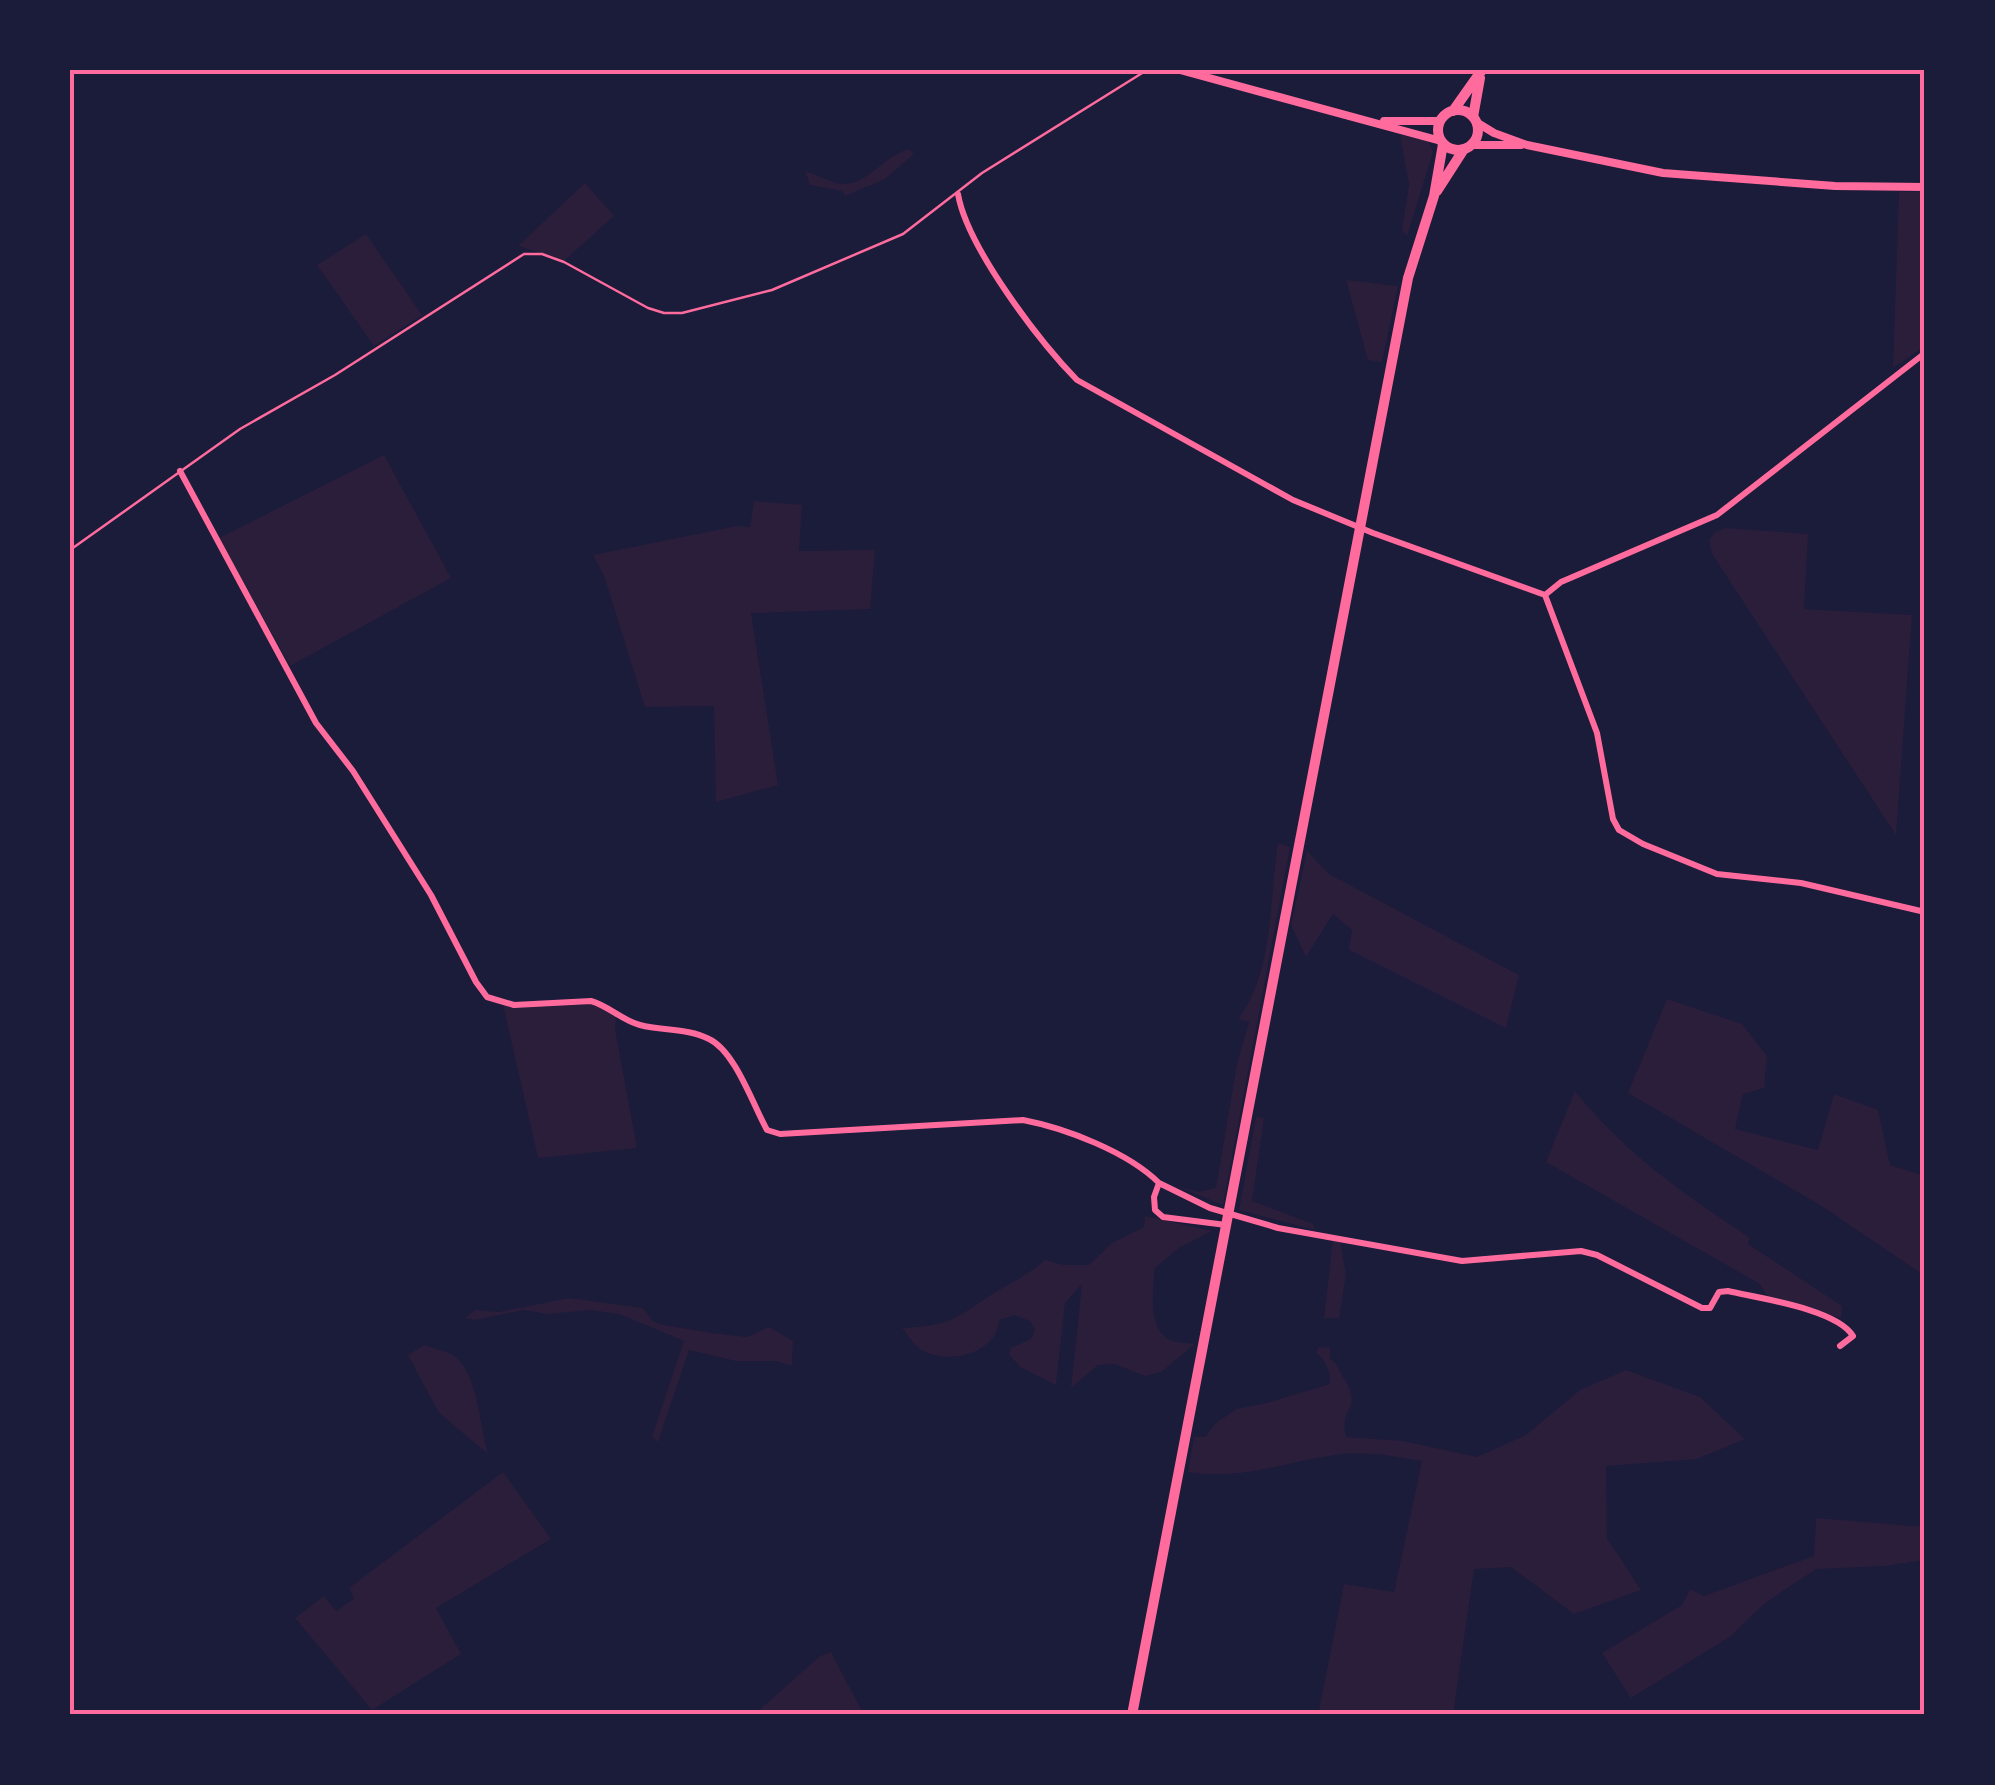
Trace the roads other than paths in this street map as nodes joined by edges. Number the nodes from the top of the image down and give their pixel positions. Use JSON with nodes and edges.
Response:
{"nodes":[{"id":1,"x":1147,"y":70,"type":"edge"},
{"id":2,"x":1180,"y":70,"type":"edge"},
{"id":3,"x":1481,"y":71,"type":"edge"},
{"id":4,"x":1453,"y":110,"type":"junction"},
{"id":5,"x":1475,"y":120,"type":"junction"},
{"id":6,"x":1375,"y":121,"type":"junction"},
{"id":7,"x":1440,"y":121,"type":"junction"},
{"id":8,"x":1442,"y":143,"type":"junction"},
{"id":9,"x":1527,"y":145,"type":"junction"},
{"id":10,"x":1468,"y":147,"type":"junction"},
{"id":11,"x":1925,"y":187,"type":"edge"},
{"id":12,"x":958,"y":194,"type":"junction"},
{"id":13,"x":1434,"y":196,"type":"junction"},
{"id":14,"x":1925,"y":353,"type":"edge"},
{"id":15,"x":180,"y":471,"type":"junction"},
{"id":16,"x":70,"y":550,"type":"edge"},
{"id":17,"x":1545,"y":595,"type":"junction"},
{"id":18,"x":1925,"y":912,"type":"edge"},
{"id":19,"x":1159,"y":1183,"type":"junction"},
{"id":20,"x":1226,"y":1230,"type":"junction"},
{"id":21,"x":1840,"y":1346,"type":"dead end"},
{"id":22,"x":1132,"y":1715,"type":"edge"}],
"edges":[{"from":1,"to":12,"type":"lane"},
{"from":2,"to":6,"type":"street"},
{"from":3,"to":4,"type":"main road"},
{"from":3,"to":5,"type":"main road"},
{"from":4,"to":5,"type":"main road"},
{"from":4,"to":7,"type":"main road"},
{"from":5,"to":9,"type":"street"},
{"from":5,"to":10,"type":"main road"},
{"from":6,"to":7,"type":"street"},
{"from":6,"to":8,"type":"street"},
{"from":7,"to":8,"type":"main road"},
{"from":8,"to":10,"type":"main road"},
{"from":8,"to":13,"type":"main road"},
{"from":9,"to":10,"type":"street"},
{"from":9,"to":11,"type":"street"},
{"from":10,"to":13,"type":"main road"},
{"from":12,"to":15,"type":"lane"},
{"from":12,"to":17,"type":"street"},
{"from":13,"to":20,"type":"main road"},
{"from":14,"to":17,"type":"street"},
{"from":15,"to":16,"type":"lane"},
{"from":15,"to":19,"type":"street"},
{"from":17,"to":18,"type":"street"},
{"from":19,"to":20,"type":"street"},
{"from":19,"to":21,"type":"street"},
{"from":20,"to":22,"type":"main road"}]}
